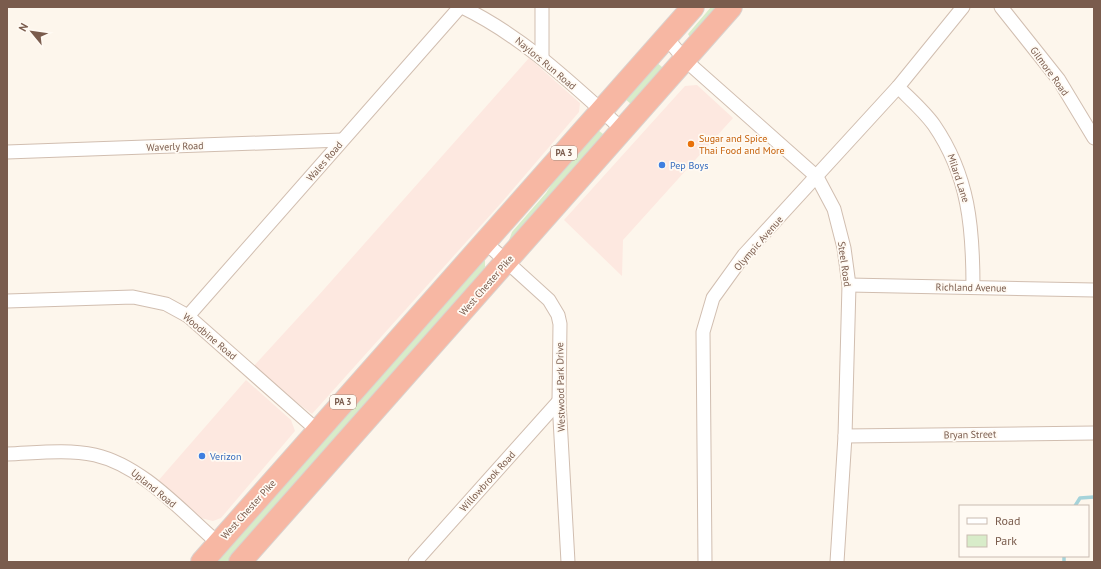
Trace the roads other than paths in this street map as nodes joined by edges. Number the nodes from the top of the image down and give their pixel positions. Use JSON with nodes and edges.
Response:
{"nodes":[{"id":1,"x":461,"y":7,"type":"edge"},
{"id":2,"x":542,"y":7,"type":"edge"},
{"id":3,"x":693,"y":7,"type":"edge"},
{"id":4,"x":732,"y":7,"type":"edge"},
{"id":5,"x":963,"y":7,"type":"edge"},
{"id":6,"x":1001,"y":7,"type":"edge"},
{"id":7,"x":666,"y":37,"type":"junction"},
{"id":8,"x":542,"y":57,"type":"junction"},
{"id":9,"x":685,"y":60,"type":"junction"},
{"id":10,"x":898,"y":87,"type":"junction"},
{"id":11,"x":601,"y":111,"type":"junction"},
{"id":12,"x":623,"y":130,"type":"junction"},
{"id":13,"x":1094,"y":138,"type":"edge"},
{"id":14,"x":342,"y":140,"type":"junction"},
{"id":15,"x":7,"y":152,"type":"edge"},
{"id":16,"x":817,"y":177,"type":"junction"},
{"id":17,"x":485,"y":242,"type":"junction"},
{"id":18,"x":506,"y":262,"type":"junction"},
{"id":19,"x":849,"y":285,"type":"junction"},
{"id":20,"x":973,"y":287,"type":"junction"},
{"id":21,"x":1094,"y":290,"type":"edge"},
{"id":22,"x":7,"y":301,"type":"edge"},
{"id":23,"x":188,"y":316,"type":"junction"},
{"id":24,"x":559,"y":401,"type":"junction"},
{"id":25,"x":318,"y":430,"type":"junction"},
{"id":26,"x":1094,"y":432,"type":"edge"},
{"id":27,"x":845,"y":436,"type":"junction"},
{"id":28,"x":7,"y":454,"type":"edge"},
{"id":29,"x":218,"y":543,"type":"junction"},
{"id":30,"x":202,"y":562,"type":"edge"},
{"id":31,"x":240,"y":562,"type":"edge"},
{"id":32,"x":415,"y":562,"type":"edge"},
{"id":33,"x":568,"y":562,"type":"edge"},
{"id":34,"x":705,"y":562,"type":"edge"},
{"id":35,"x":838,"y":562,"type":"edge"}],
"edges":[{"from":1,"to":8,"type":"street","name":"Naylors Run Road"},
{"from":1,"to":14,"type":"street","name":"Wales Road"},
{"from":2,"to":8,"type":"street"},
{"from":3,"to":7,"type":"highway","name":"West Chester Pike","number":"PA 3"},
{"from":4,"to":9,"type":"highway","name":"West Chester Pike","number":"PA 3"},
{"from":5,"to":10,"type":"street","name":"Olympic Avenue"},
{"from":6,"to":13,"type":"street","name":"Gilmore Road"},
{"from":7,"to":9,"type":"street","name":"Steel Road"},
{"from":7,"to":11,"type":"highway","name":"West Chester Pike","number":"PA 3"},
{"from":8,"to":11,"type":"street","name":"Naylors Run Road"},
{"from":9,"to":12,"type":"highway","name":"West Chester Pike","number":"PA 3"},
{"from":9,"to":16,"type":"street","name":"Steel Road"},
{"from":10,"to":16,"type":"street","name":"Olympic Avenue"},
{"from":10,"to":20,"type":"street","name":"Milard Lane"},
{"from":11,"to":12,"type":"street","name":"Naylors Run Road"},
{"from":11,"to":17,"type":"highway","name":"West Chester Pike","number":"PA 3"},
{"from":12,"to":18,"type":"highway","name":"West Chester Pike","number":"PA 3"},
{"from":14,"to":15,"type":"street","name":"Waverly Road"},
{"from":14,"to":23,"type":"street","name":"Wales Road"},
{"from":16,"to":19,"type":"street","name":"Steel Road"},
{"from":16,"to":34,"type":"street","name":"Olympic Avenue"},
{"from":17,"to":18,"type":"street","name":"Westwood Park Drive"},
{"from":17,"to":25,"type":"highway","name":"West Chester Pike","number":"PA 3"},
{"from":18,"to":24,"type":"street","name":"Westwood Park Drive"},
{"from":18,"to":31,"type":"highway","name":"West Chester Pike","number":"PA 3"},
{"from":19,"to":20,"type":"street","name":"Richland Avenue"},
{"from":19,"to":27,"type":"street","name":"Steel Road"},
{"from":20,"to":21,"type":"street","name":"Richland Avenue"},
{"from":22,"to":23,"type":"street","name":"Woodbine Road"},
{"from":23,"to":25,"type":"street","name":"Woodbine Road"},
{"from":24,"to":32,"type":"street","name":"Willowbrook Road"},
{"from":24,"to":33,"type":"street","name":"Westwood Park Drive"},
{"from":25,"to":29,"type":"highway","name":"West Chester Pike","number":"PA 3"},
{"from":26,"to":27,"type":"street","name":"Bryan Street"},
{"from":27,"to":35,"type":"street","name":"Steel Road"},
{"from":28,"to":29,"type":"street","name":"Upland Road"},
{"from":29,"to":30,"type":"highway","name":"West Chester Pike","number":"PA 3"}]}
